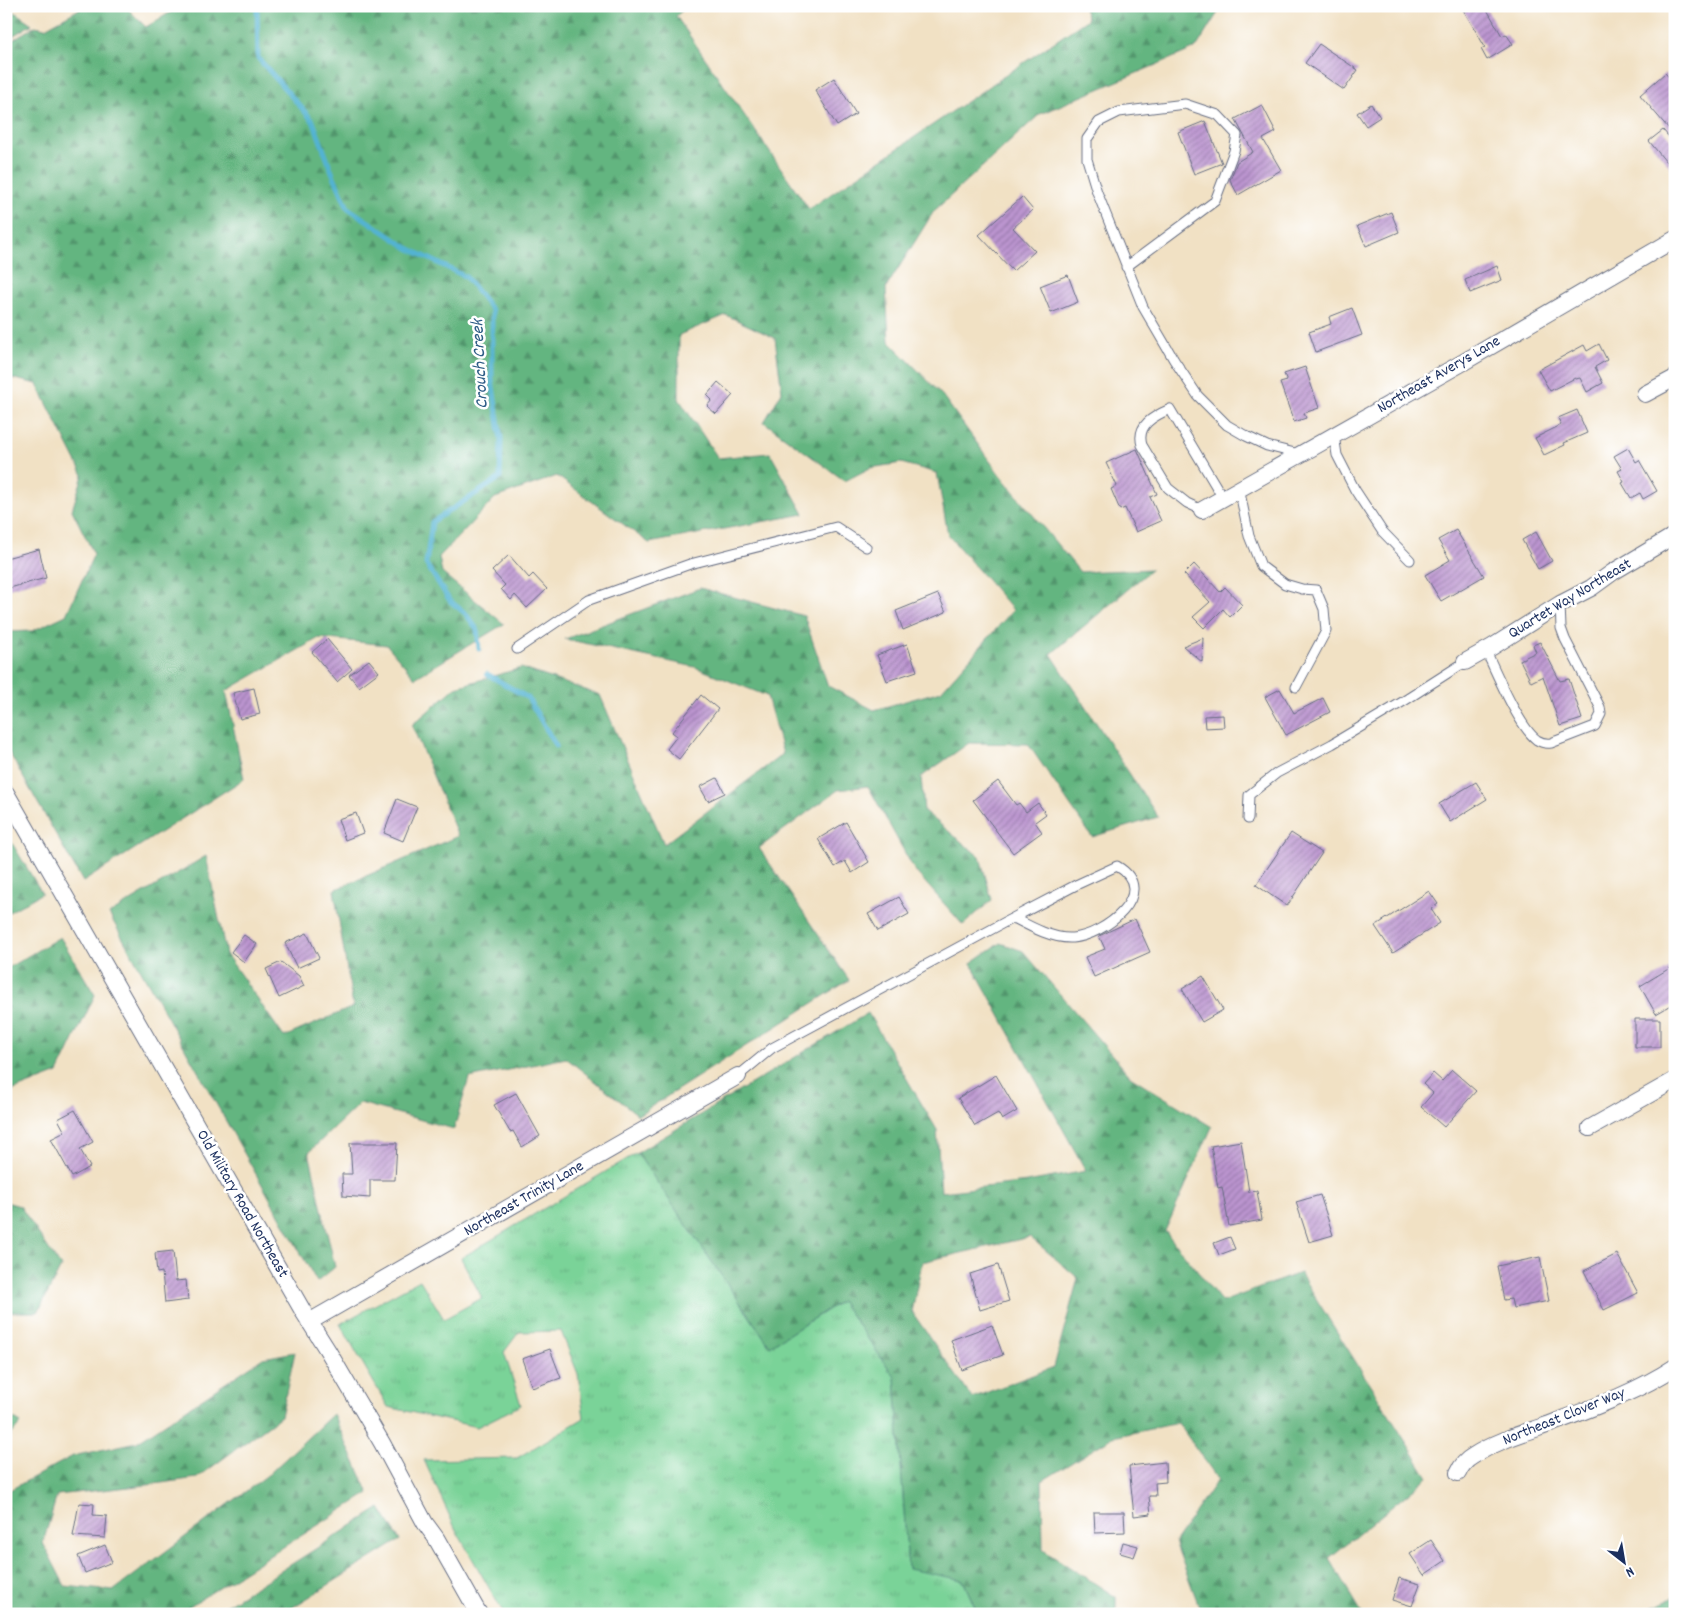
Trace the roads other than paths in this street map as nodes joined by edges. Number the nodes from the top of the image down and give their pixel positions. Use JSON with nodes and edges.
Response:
{"nodes":[{"id":1,"x":1675,"y":239,"type":"edge"},
{"id":2,"x":1126,"y":267,"type":"junction"},
{"id":3,"x":1675,"y":378,"type":"edge"},
{"id":4,"x":1645,"y":394,"type":"dead end"},
{"id":5,"x":1334,"y":435,"type":"junction"},
{"id":6,"x":1300,"y":454,"type":"junction"},
{"id":7,"x":1239,"y":488,"type":"junction"},
{"id":8,"x":1223,"y":498,"type":"junction"},
{"id":9,"x":1202,"y":510,"type":"joint"},
{"id":10,"x":1675,"y":536,"type":"edge"},
{"id":11,"x":866,"y":547,"type":"dead end"},
{"id":12,"x":1410,"y":560,"type":"dead end"},
{"id":13,"x":1560,"y":604,"type":"junction"},
{"id":14,"x":517,"y":649,"type":"dead end"},
{"id":15,"x":1486,"y":651,"type":"junction"},
{"id":16,"x":1465,"y":662,"type":"joint"},
{"id":17,"x":1296,"y":687,"type":"dead end"},
{"id":18,"x":6,"y":793,"type":"edge"},
{"id":19,"x":1248,"y":819,"type":"dead end"},
{"id":20,"x":1014,"y":918,"type":"junction"},
{"id":21,"x":738,"y":1076,"type":"joint"},
{"id":22,"x":1675,"y":1080,"type":"edge"},
{"id":23,"x":1590,"y":1128,"type":"dead end"},
{"id":24,"x":309,"y":1322,"type":"junction"},
{"id":25,"x":1675,"y":1367,"type":"edge"},
{"id":26,"x":1458,"y":1473,"type":"dead end"},
{"id":27,"x":479,"y":1614,"type":"edge"}],
"edges":[{"from":1,"to":5,"type":"street","name":"Northeast Averys Lane"},
{"from":2,"to":2,"type":"lane"},
{"from":2,"to":6,"type":"lane"},
{"from":3,"to":4,"type":"street"},
{"from":5,"to":6,"type":"street","name":"Northeast Averys Lane"},
{"from":5,"to":12,"type":"lane"},
{"from":6,"to":7,"type":"street","name":"Northeast Averys Lane"},
{"from":7,"to":8,"type":"street","name":"Northeast Averys Lane"},
{"from":7,"to":17,"type":"lane"},
{"from":8,"to":9,"type":"street","name":"Northeast Averys Lane"},
{"from":8,"to":9,"type":"lane"},
{"from":10,"to":13,"type":"street","name":"Quartet Way Northeast"},
{"from":11,"to":14,"type":"lane"},
{"from":13,"to":15,"type":"street","name":"Quartet Way Northeast"},
{"from":13,"to":15,"type":"lane"},
{"from":15,"to":16,"type":"street","name":"Quartet Way Northeast"},
{"from":16,"to":19,"type":"lane"},
{"from":18,"to":24,"type":"street","name":"Old Military Road Northeast"},
{"from":20,"to":20,"type":"lane"},
{"from":20,"to":21,"type":"lane"},
{"from":21,"to":24,"type":"street","name":"Northeast Trinity Lane"},
{"from":22,"to":23,"type":"street"},
{"from":24,"to":27,"type":"street","name":"Old Military Road Northeast"},
{"from":25,"to":26,"type":"street","name":"Northeast Clover Way"}]}
